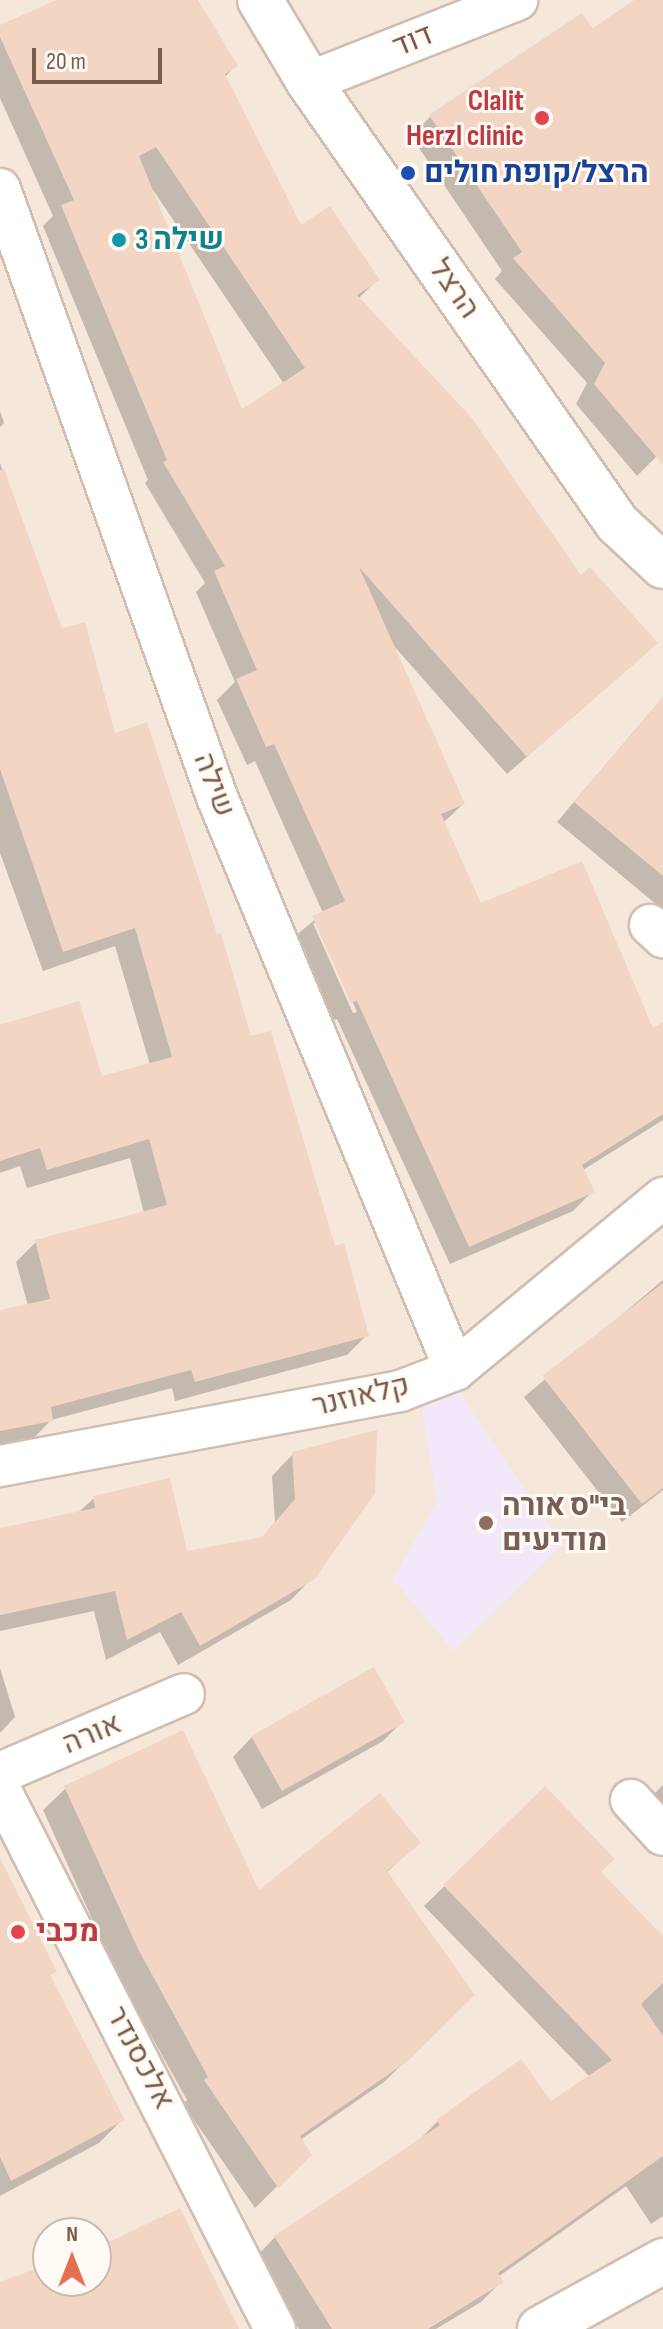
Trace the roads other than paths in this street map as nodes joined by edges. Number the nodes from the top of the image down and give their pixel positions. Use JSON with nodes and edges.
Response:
{"nodes":[{"id":1,"x":260,"y":0,"type":"edge"},
{"id":2,"x":517,"y":0,"type":"edge"},
{"id":3,"x":309,"y":82,"type":"junction"},
{"id":4,"x":0,"y":189,"type":"edge"},
{"id":5,"x":663,"y":566,"type":"edge"},
{"id":6,"x":663,"y":1198,"type":"edge"},
{"id":7,"x":455,"y":1370,"type":"junction"},
{"id":8,"x":0,"y":1466,"type":"edge"},
{"id":9,"x":184,"y":1694,"type":"dead end"},
{"id":10,"x":0,"y":1773,"type":"edge"},
{"id":11,"x":0,"y":1789,"type":"edge"},
{"id":12,"x":631,"y":1800,"type":"dead end"},
{"id":13,"x":663,"y":1835,"type":"edge"},
{"id":14,"x":663,"y":2261,"type":"edge"},
{"id":15,"x":275,"y":2329,"type":"edge"},
{"id":16,"x":540,"y":2329,"type":"edge"}],
"edges":[{"from":1,"to":3,"type":"street","name":"הרצל"},
{"from":2,"to":3,"type":"street","name":"דוד"},
{"from":3,"to":5,"type":"street","name":"הרצל"},
{"from":4,"to":7,"type":"street","name":"שילה"},
{"from":6,"to":7,"type":"street","name":"קלאוזנר"},
{"from":7,"to":8,"type":"street","name":"קלאוזנר"},
{"from":9,"to":10,"type":"street","name":"אורה"},
{"from":11,"to":15,"type":"street","name":"אלכסנדר"},
{"from":12,"to":13,"type":"street"},
{"from":14,"to":16,"type":"street"}]}
